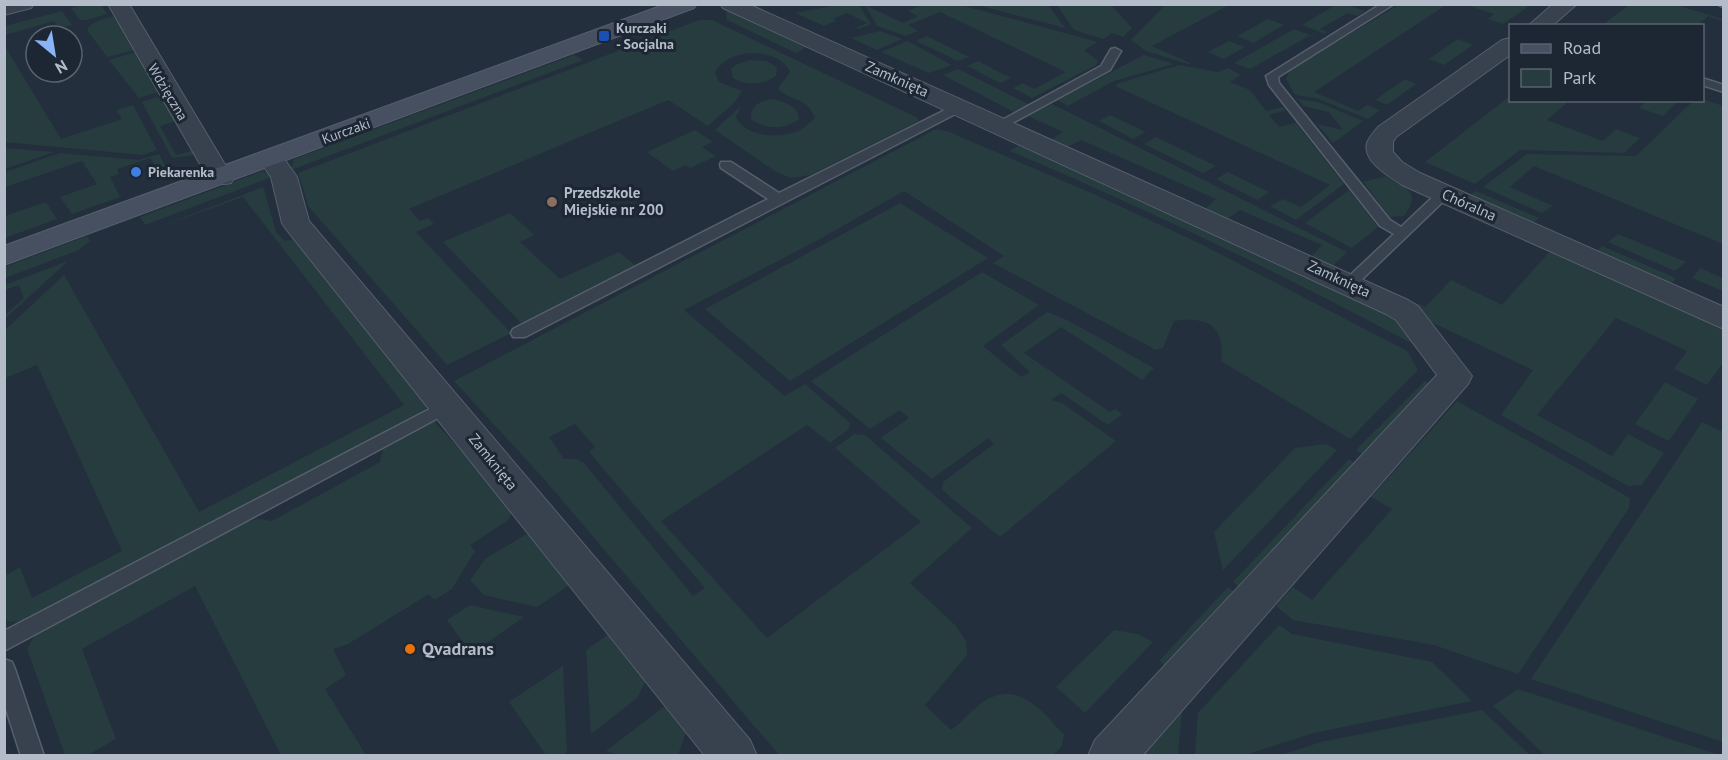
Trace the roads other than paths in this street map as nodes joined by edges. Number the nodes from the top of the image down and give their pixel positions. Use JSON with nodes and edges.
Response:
{"nodes":[{"id":1,"x":24,"y":4,"type":"edge"},
{"id":2,"x":118,"y":4,"type":"edge"},
{"id":3,"x":687,"y":4,"type":"edge"},
{"id":4,"x":730,"y":4,"type":"edge"},
{"id":5,"x":1389,"y":4,"type":"edge"},
{"id":6,"x":1567,"y":4,"type":"edge"},
{"id":7,"x":4,"y":9,"type":"edge"},
{"id":8,"x":1541,"y":24,"type":"edge"},
{"id":9,"x":1509,"y":46,"type":"edge"},
{"id":10,"x":1115,"y":51,"type":"dead end"},
{"id":11,"x":1704,"y":82,"type":"edge"},
{"id":12,"x":1724,"y":89,"type":"edge"},
{"id":13,"x":959,"y":107,"type":"junction"},
{"id":14,"x":999,"y":125,"type":"junction"},
{"id":15,"x":272,"y":158,"type":"junction"},
{"id":16,"x":726,"y":165,"type":"dead end"},
{"id":17,"x":222,"y":177,"type":"junction"},
{"id":18,"x":1444,"y":194,"type":"junction"},
{"id":19,"x":778,"y":199,"type":"junction"},
{"id":20,"x":1402,"y":233,"type":"junction"},
{"id":21,"x":4,"y":256,"type":"edge"},
{"id":22,"x":1349,"y":284,"type":"junction"},
{"id":23,"x":1724,"y":319,"type":"edge"},
{"id":24,"x":519,"y":333,"type":"dead end"},
{"id":25,"x":447,"y":406,"type":"junction"},
{"id":26,"x":4,"y":642,"type":"edge"},
{"id":27,"x":4,"y":669,"type":"edge"},
{"id":28,"x":33,"y":756,"type":"edge"},
{"id":29,"x":734,"y":756,"type":"edge"},
{"id":30,"x":1111,"y":756,"type":"edge"}],
"edges":[{"from":1,"to":7,"type":"street"},
{"from":2,"to":17,"type":"street","name":"Wdzięczna"},
{"from":3,"to":15,"type":"street","name":"Kurczaki"},
{"from":4,"to":13,"type":"street","name":"Zamknięta"},
{"from":5,"to":20,"type":"lane"},
{"from":6,"to":8,"type":"street"},
{"from":9,"to":18,"type":"street","name":"Chóralna"},
{"from":10,"to":14,"type":"lane"},
{"from":11,"to":12,"type":"lane"},
{"from":13,"to":14,"type":"street","name":"Zamknięta"},
{"from":13,"to":19,"type":"lane"},
{"from":14,"to":22,"type":"street","name":"Zamknięta"},
{"from":15,"to":17,"type":"street","name":"Kurczaki"},
{"from":15,"to":25,"type":"street","name":"Zamknięta"},
{"from":16,"to":19,"type":"lane"},
{"from":17,"to":21,"type":"street","name":"Kurczaki"},
{"from":18,"to":20,"type":"lane"},
{"from":18,"to":23,"type":"street","name":"Chóralna"},
{"from":19,"to":24,"type":"lane"},
{"from":20,"to":22,"type":"lane"},
{"from":22,"to":30,"type":"street","name":"Zamknięta"},
{"from":25,"to":26,"type":"lane"},
{"from":25,"to":29,"type":"street","name":"Zamknięta"},
{"from":27,"to":28,"type":"lane"}]}
